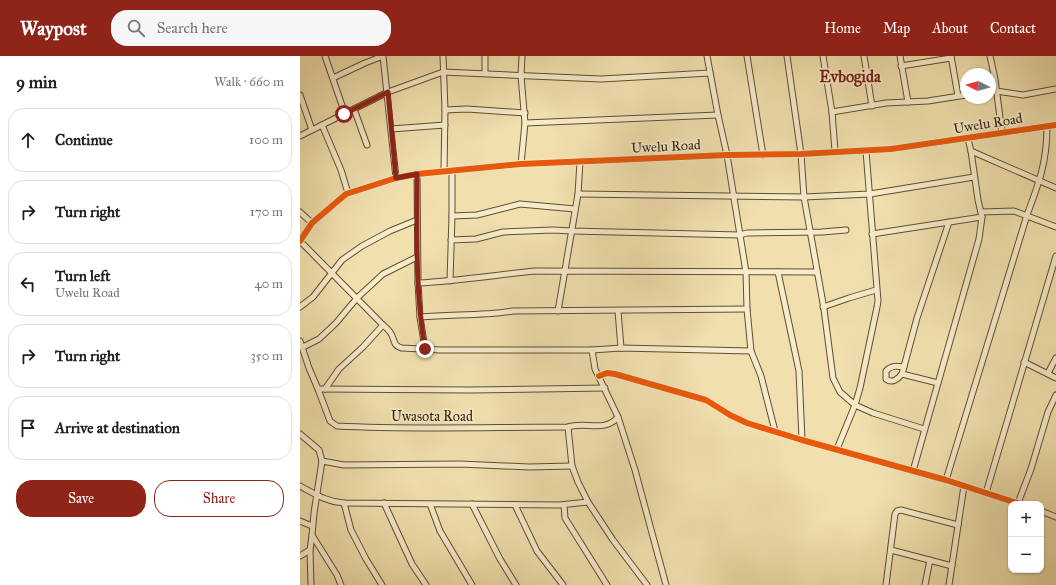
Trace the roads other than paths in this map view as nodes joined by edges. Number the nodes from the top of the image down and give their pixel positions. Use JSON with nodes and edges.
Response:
{"nodes":[{"id":1,"x":325,"y":56,"type":"edge"},
{"id":2,"x":443,"y":56,"type":"edge"},
{"id":3,"x":485,"y":56,"type":"edge"},
{"id":4,"x":522,"y":56,"type":"edge"},
{"id":5,"x":707,"y":56,"type":"edge"},
{"id":6,"x":747,"y":56,"type":"edge"},
{"id":7,"x":786,"y":56,"type":"edge"},
{"id":8,"x":823,"y":56,"type":"edge"},
{"id":9,"x":864,"y":56,"type":"edge"},
{"id":10,"x":900,"y":56,"type":"edge"},
{"id":11,"x":990,"y":56,"type":"edge"},
{"id":12,"x":951,"y":57,"type":"edge"},
{"id":13,"x":901,"y":66,"type":"junction"},
{"id":14,"x":992,"y":68,"type":"edge"},
{"id":15,"x":443,"y":72,"type":"junction"},
{"id":16,"x":485,"y":73,"type":"junction"},
{"id":17,"x":710,"y":73,"type":"junction"},
{"id":18,"x":521,"y":76,"type":"junction"},
{"id":19,"x":333,"y":78,"type":"junction"},
{"id":20,"x":1056,"y":89,"type":"edge"},
{"id":21,"x":996,"y":91,"type":"joint"},
{"id":22,"x":388,"y":92,"type":"junction"},
{"id":23,"x":300,"y":95,"type":"edge"},
{"id":24,"x":958,"y":96,"type":"joint"},
{"id":25,"x":908,"y":102,"type":"junction"},
{"id":26,"x":872,"y":106,"type":"junction"},
{"id":27,"x":354,"y":109,"type":"junction"},
{"id":28,"x":445,"y":110,"type":"junction"},
{"id":29,"x":832,"y":112,"type":"junction"},
{"id":30,"x":525,"y":113,"type":"junction"},
{"id":31,"x":344,"y":114,"type":"junction"},
{"id":32,"x":718,"y":115,"type":"junction"},
{"id":33,"x":525,"y":123,"type":"junction"},
{"id":34,"x":322,"y":125,"type":"junction"},
{"id":35,"x":445,"y":125,"type":"junction"},
{"id":36,"x":1056,"y":125,"type":"edge"},
{"id":37,"x":1047,"y":127,"type":"junction"},
{"id":38,"x":391,"y":129,"type":"junction"},
{"id":39,"x":312,"y":130,"type":"junction"},
{"id":40,"x":1002,"y":133,"type":"junction"},
{"id":41,"x":300,"y":136,"type":"edge"},
{"id":42,"x":968,"y":139,"type":"junction"},
{"id":43,"x":367,"y":145,"type":"dead end"},
{"id":44,"x":834,"y":151,"type":"junction"},
{"id":45,"x":866,"y":151,"type":"junction"},
{"id":46,"x":971,"y":151,"type":"junction"},
{"id":47,"x":801,"y":154,"type":"junction"},
{"id":48,"x":727,"y":155,"type":"junction"},
{"id":49,"x":763,"y":155,"type":"junction"},
{"id":50,"x":580,"y":162,"type":"junction"},
{"id":51,"x":521,"y":164,"type":"junction"},
{"id":52,"x":444,"y":171,"type":"junction"},
{"id":53,"x":452,"y":171,"type":"junction"},
{"id":54,"x":417,"y":174,"type":"junction"},
{"id":55,"x":974,"y":177,"type":"junction"},
{"id":56,"x":396,"y":178,"type":"junction"},
{"id":57,"x":1040,"y":181,"type":"junction"},
{"id":58,"x":1056,"y":188,"type":"edge"},
{"id":59,"x":348,"y":193,"type":"junction"},
{"id":60,"x":578,"y":194,"type":"junction"},
{"id":61,"x":870,"y":194,"type":"junction"},
{"id":62,"x":734,"y":196,"type":"junction"},
{"id":63,"x":804,"y":197,"type":"junction"},
{"id":64,"x":575,"y":209,"type":"junction"},
{"id":65,"x":300,"y":212,"type":"edge"},
{"id":66,"x":981,"y":215,"type":"junction"},
{"id":67,"x":1027,"y":215,"type":"junction"},
{"id":68,"x":452,"y":216,"type":"junction"},
{"id":69,"x":417,"y":220,"type":"junction"},
{"id":70,"x":949,"y":222,"type":"junction"},
{"id":71,"x":312,"y":223,"type":"junction"},
{"id":72,"x":1056,"y":226,"type":"edge"},
{"id":73,"x":846,"y":230,"type":"dead end"},
{"id":74,"x":572,"y":231,"type":"junction"},
{"id":75,"x":810,"y":232,"type":"junction"},
{"id":76,"x":872,"y":234,"type":"junction"},
{"id":77,"x":740,"y":235,"type":"junction"},
{"id":78,"x":451,"y":240,"type":"junction"},
{"id":79,"x":300,"y":241,"type":"edge"},
{"id":80,"x":1056,"y":256,"type":"edge"},
{"id":81,"x":417,"y":257,"type":"junction"},
{"id":82,"x":565,"y":271,"type":"junction"},
{"id":83,"x":746,"y":272,"type":"junction"},
{"id":84,"x":778,"y":272,"type":"junction"},
{"id":85,"x":817,"y":272,"type":"junction"},
{"id":86,"x":332,"y":274,"type":"junction"},
{"id":87,"x":450,"y":281,"type":"junction"},
{"id":88,"x":418,"y":284,"type":"junction"},
{"id":89,"x":876,"y":290,"type":"junction"},
{"id":90,"x":357,"y":298,"type":"junction"},
{"id":91,"x":300,"y":307,"type":"edge"},
{"id":92,"x":823,"y":307,"type":"junction"},
{"id":93,"x":747,"y":309,"type":"junction"},
{"id":94,"x":558,"y":311,"type":"junction"},
{"id":95,"x":618,"y":311,"type":"junction"},
{"id":96,"x":420,"y":317,"type":"junction"},
{"id":97,"x":382,"y":324,"type":"junction"},
{"id":98,"x":300,"y":341,"type":"edge"},
{"id":99,"x":303,"y":347,"type":"junction"},
{"id":100,"x":620,"y":348,"type":"junction"},
{"id":101,"x":425,"y":349,"type":"junction"},
{"id":102,"x":592,"y":350,"type":"junction"},
{"id":103,"x":751,"y":351,"type":"junction"},
{"id":104,"x":1056,"y":358,"type":"edge"},
{"id":105,"x":1024,"y":362,"type":"junction"},
{"id":106,"x":904,"y":367,"type":"junction"},
{"id":107,"x":1048,"y":373,"type":"junction"},
{"id":108,"x":902,"y":374,"type":"junction"},
{"id":109,"x":599,"y":376,"type":"junction"},
{"id":110,"x":1056,"y":378,"type":"edge"},
{"id":111,"x":938,"y":383,"type":"junction"},
{"id":112,"x":605,"y":388,"type":"junction"},
{"id":113,"x":318,"y":389,"type":"junction"},
{"id":114,"x":325,"y":389,"type":"junction"},
{"id":115,"x":1056,"y":395,"type":"edge"},
{"id":116,"x":855,"y":405,"type":"junction"},
{"id":117,"x":618,"y":417,"type":"junction"},
{"id":118,"x":568,"y":427,"type":"junction"},
{"id":119,"x":924,"y":429,"type":"junction"},
{"id":120,"x":775,"y":431,"type":"junction"},
{"id":121,"x":300,"y":434,"type":"edge"},
{"id":122,"x":802,"y":440,"type":"junction"},
{"id":123,"x":837,"y":449,"type":"junction"},
{"id":124,"x":322,"y":461,"type":"junction"},
{"id":125,"x":572,"y":466,"type":"junction"},
{"id":126,"x":913,"y":471,"type":"junction"},
{"id":127,"x":946,"y":480,"type":"junction"},
{"id":128,"x":300,"y":486,"type":"edge"},
{"id":129,"x":964,"y":486,"type":"junction"},
{"id":130,"x":986,"y":493,"type":"junction"},
{"id":131,"x":316,"y":495,"type":"junction"},
{"id":132,"x":1010,"y":501,"type":"edge"},
{"id":133,"x":1020,"y":501,"type":"edge"},
{"id":134,"x":588,"y":502,"type":"junction"},
{"id":135,"x":344,"y":503,"type":"junction"},
{"id":136,"x":384,"y":503,"type":"junction"},
{"id":137,"x":430,"y":504,"type":"junction"},
{"id":138,"x":472,"y":504,"type":"junction"},
{"id":139,"x":515,"y":505,"type":"junction"},
{"id":140,"x":564,"y":505,"type":"junction"},
{"id":141,"x":1044,"y":512,"type":"edge"},
{"id":142,"x":1056,"y":516,"type":"edge"},
{"id":143,"x":300,"y":521,"type":"edge"},
{"id":144,"x":958,"y":525,"type":"junction"},
{"id":145,"x":312,"y":526,"type":"junction"},
{"id":146,"x":312,"y":535,"type":"junction"},
{"id":147,"x":310,"y":550,"type":"junction"},
{"id":148,"x":891,"y":550,"type":"junction"},
{"id":149,"x":300,"y":556,"type":"edge"},
{"id":150,"x":930,"y":560,"type":"junction"},
{"id":151,"x":952,"y":566,"type":"junction"},
{"id":152,"x":311,"y":585,"type":"edge"},
{"id":153,"x":341,"y":585,"type":"edge"},
{"id":154,"x":382,"y":585,"type":"edge"},
{"id":155,"x":426,"y":585,"type":"edge"},
{"id":156,"x":472,"y":585,"type":"edge"},
{"id":157,"x":516,"y":585,"type":"edge"},
{"id":158,"x":563,"y":585,"type":"edge"},
{"id":159,"x":607,"y":585,"type":"edge"},
{"id":160,"x":647,"y":585,"type":"edge"},
{"id":161,"x":666,"y":585,"type":"edge"},
{"id":162,"x":886,"y":585,"type":"edge"},
{"id":163,"x":925,"y":585,"type":"edge"},
{"id":164,"x":949,"y":585,"type":"edge"}],
"edges":[{"from":1,"to":19,"type":"street"},
{"from":2,"to":15,"type":"street"},
{"from":3,"to":16,"type":"street"},
{"from":4,"to":18,"type":"street"},
{"from":5,"to":17,"type":"street"},
{"from":6,"to":49,"type":"street"},
{"from":7,"to":47,"type":"street"},
{"from":8,"to":29,"type":"street"},
{"from":9,"to":26,"type":"street"},
{"from":10,"to":13,"type":"street"},
{"from":11,"to":14,"type":"street"},
{"from":12,"to":13,"type":"street"},
{"from":12,"to":24,"type":"street"},
{"from":13,"to":25,"type":"street"},
{"from":15,"to":16,"type":"street"},
{"from":15,"to":22,"type":"street"},
{"from":15,"to":28,"type":"street"},
{"from":16,"to":18,"type":"street"},
{"from":17,"to":18,"type":"street"},
{"from":17,"to":32,"type":"street"},
{"from":18,"to":30,"type":"street"},
{"from":19,"to":22,"type":"street"},
{"from":19,"to":31,"type":"street"},
{"from":20,"to":21,"type":"street"},
{"from":21,"to":40,"type":"street"},
{"from":22,"to":27,"type":"street"},
{"from":22,"to":38,"type":"street"},
{"from":23,"to":39,"type":"street"},
{"from":24,"to":25,"type":"street"},
{"from":25,"to":26,"type":"street"},
{"from":26,"to":29,"type":"street"},
{"from":27,"to":31,"type":"street"},
{"from":27,"to":43,"type":"street"},
{"from":28,"to":30,"type":"street"},
{"from":28,"to":35,"type":"street"},
{"from":29,"to":44,"type":"street"},
{"from":30,"to":33,"type":"street"},
{"from":31,"to":34,"type":"street"},
{"from":32,"to":33,"type":"street"},
{"from":32,"to":48,"type":"street"},
{"from":33,"to":51,"type":"street"},
{"from":34,"to":39,"type":"street"},
{"from":34,"to":59,"type":"street"},
{"from":35,"to":38,"type":"street"},
{"from":35,"to":52,"type":"street"},
{"from":36,"to":37,"type":"street","name":"Uwelu Road"},
{"from":37,"to":40,"type":"street","name":"Uwelu Road"},
{"from":37,"to":57,"type":"street"},
{"from":38,"to":56,"type":"street"},
{"from":39,"to":41,"type":"street"},
{"from":40,"to":42,"type":"street","name":"Uwelu Road"},
{"from":42,"to":45,"type":"street","name":"Uwelu Road"},
{"from":42,"to":46,"type":"street"},
{"from":44,"to":45,"type":"street","name":"Uwelu Road"},
{"from":44,"to":47,"type":"street","name":"Uwelu Road"},
{"from":45,"to":61,"type":"street"},
{"from":46,"to":55,"type":"street"},
{"from":46,"to":57,"type":"street"},
{"from":47,"to":49,"type":"street","name":"Uwelu Road"},
{"from":47,"to":63,"type":"street"},
{"from":48,"to":49,"type":"street","name":"Uwelu Road"},
{"from":48,"to":50,"type":"street","name":"Uwelu Road"},
{"from":48,"to":62,"type":"street"},
{"from":50,"to":51,"type":"street","name":"Uwelu Road"},
{"from":50,"to":60,"type":"street"},
{"from":51,"to":53,"type":"street","name":"Uwelu Road"},
{"from":52,"to":53,"type":"street","name":"Uwelu Road"},
{"from":52,"to":54,"type":"street","name":"Uwelu Road"},
{"from":53,"to":68,"type":"street"},
{"from":54,"to":56,"type":"street","name":"Uwelu Road"},
{"from":54,"to":69,"type":"street"},
{"from":55,"to":61,"type":"street"},
{"from":55,"to":66,"type":"street"},
{"from":56,"to":59,"type":"street","name":"Uwelu Road"},
{"from":57,"to":58,"type":"street"},
{"from":57,"to":67,"type":"street"},
{"from":59,"to":71,"type":"street","name":"Uwelu Road"},
{"from":60,"to":62,"type":"street"},
{"from":60,"to":64,"type":"street"},
{"from":61,"to":63,"type":"street"},
{"from":61,"to":76,"type":"street"},
{"from":62,"to":63,"type":"street"},
{"from":62,"to":77,"type":"street"},
{"from":63,"to":75,"type":"street"},
{"from":64,"to":68,"type":"street"},
{"from":64,"to":74,"type":"street"},
{"from":65,"to":71,"type":"street"},
{"from":66,"to":67,"type":"street"},
{"from":66,"to":70,"type":"street"},
{"from":66,"to":111,"type":"street"},
{"from":67,"to":72,"type":"street"},
{"from":67,"to":127,"type":"street"},
{"from":68,"to":78,"type":"street"},
{"from":69,"to":81,"type":"street"},
{"from":69,"to":86,"type":"street"},
{"from":70,"to":76,"type":"street"},
{"from":70,"to":106,"type":"street"},
{"from":71,"to":79,"type":"street","name":"Uwelu Road"},
{"from":73,"to":75,"type":"street"},
{"from":74,"to":77,"type":"street"},
{"from":74,"to":78,"type":"street"},
{"from":74,"to":82,"type":"street"},
{"from":75,"to":77,"type":"street"},
{"from":75,"to":85,"type":"street"},
{"from":76,"to":89,"type":"street"},
{"from":77,"to":83,"type":"street"},
{"from":78,"to":87,"type":"street"},
{"from":79,"to":86,"type":"street"},
{"from":80,"to":105,"type":"street"},
{"from":81,"to":88,"type":"street"},
{"from":81,"to":90,"type":"street"},
{"from":82,"to":83,"type":"street"},
{"from":82,"to":87,"type":"street"},
{"from":82,"to":94,"type":"street"},
{"from":83,"to":84,"type":"street"},
{"from":83,"to":93,"type":"street"},
{"from":84,"to":85,"type":"street"},
{"from":84,"to":122,"type":"street"},
{"from":85,"to":92,"type":"street"},
{"from":86,"to":90,"type":"street"},
{"from":86,"to":91,"type":"street"},
{"from":87,"to":88,"type":"street"},
{"from":88,"to":96,"type":"street"},
{"from":89,"to":92,"type":"street"},
{"from":89,"to":116,"type":"street"},
{"from":90,"to":97,"type":"street"},
{"from":90,"to":99,"type":"street"},
{"from":92,"to":116,"type":"street"},
{"from":93,"to":95,"type":"street"},
{"from":93,"to":103,"type":"street"},
{"from":94,"to":95,"type":"street"},
{"from":94,"to":96,"type":"street"},
{"from":95,"to":100,"type":"street"},
{"from":96,"to":101,"type":"street"},
{"from":97,"to":101,"type":"street"},
{"from":97,"to":114,"type":"street"},
{"from":98,"to":99,"type":"street","name":"Uwasota Road"},
{"from":99,"to":113,"type":"street","name":"Uwasota Road"},
{"from":100,"to":102,"type":"street"},
{"from":100,"to":103,"type":"street"},
{"from":101,"to":102,"type":"street"},
{"from":102,"to":109,"type":"street"},
{"from":103,"to":120,"type":"street"},
{"from":104,"to":107,"type":"street"},
{"from":105,"to":107,"type":"street"},
{"from":105,"to":130,"type":"street"},
{"from":106,"to":108,"type":"street"},
{"from":106,"to":108,"type":"street"},
{"from":107,"to":110,"type":"street"},
{"from":108,"to":111,"type":"street"},
{"from":109,"to":112,"type":"street"},
{"from":109,"to":120,"type":"street"},
{"from":111,"to":119,"type":"street"},
{"from":112,"to":114,"type":"street"},
{"from":112,"to":117,"type":"street"},
{"from":113,"to":114,"type":"street"},
{"from":113,"to":118,"type":"street","name":"Uwasota Road"},
{"from":115,"to":133,"type":"street"},
{"from":116,"to":119,"type":"street"},
{"from":116,"to":123,"type":"street"},
{"from":117,"to":118,"type":"street","name":"Uwasota Road"},
{"from":117,"to":161,"type":"street"},
{"from":118,"to":125,"type":"street"},
{"from":119,"to":126,"type":"street"},
{"from":120,"to":122,"type":"street"},
{"from":121,"to":124,"type":"street"},
{"from":122,"to":123,"type":"street"},
{"from":123,"to":126,"type":"street"},
{"from":124,"to":125,"type":"street"},
{"from":124,"to":131,"type":"street"},
{"from":125,"to":134,"type":"street"},
{"from":126,"to":127,"type":"street"},
{"from":127,"to":129,"type":"street"},
{"from":128,"to":131,"type":"street"},
{"from":129,"to":130,"type":"street"},
{"from":129,"to":144,"type":"street"},
{"from":130,"to":132,"type":"street"},
{"from":131,"to":135,"type":"street"},
{"from":131,"to":145,"type":"street"},
{"from":134,"to":140,"type":"street"},
{"from":134,"to":160,"type":"street"},
{"from":135,"to":136,"type":"street"},
{"from":135,"to":154,"type":"street"},
{"from":136,"to":137,"type":"street"},
{"from":136,"to":155,"type":"street"},
{"from":137,"to":138,"type":"street"},
{"from":137,"to":156,"type":"street"},
{"from":138,"to":139,"type":"street"},
{"from":138,"to":157,"type":"street"},
{"from":139,"to":140,"type":"street"},
{"from":139,"to":158,"type":"street"},
{"from":140,"to":159,"type":"street"},
{"from":141,"to":142,"type":"street"},
{"from":143,"to":145,"type":"street"},
{"from":144,"to":148,"type":"street"},
{"from":144,"to":151,"type":"street"},
{"from":145,"to":146,"type":"street"},
{"from":146,"to":147,"type":"street"},
{"from":146,"to":153,"type":"street"},
{"from":147,"to":149,"type":"street"},
{"from":147,"to":152,"type":"street"},
{"from":148,"to":150,"type":"street"},
{"from":148,"to":162,"type":"street"},
{"from":150,"to":151,"type":"street"},
{"from":150,"to":163,"type":"street"},
{"from":151,"to":164,"type":"street"}]}
